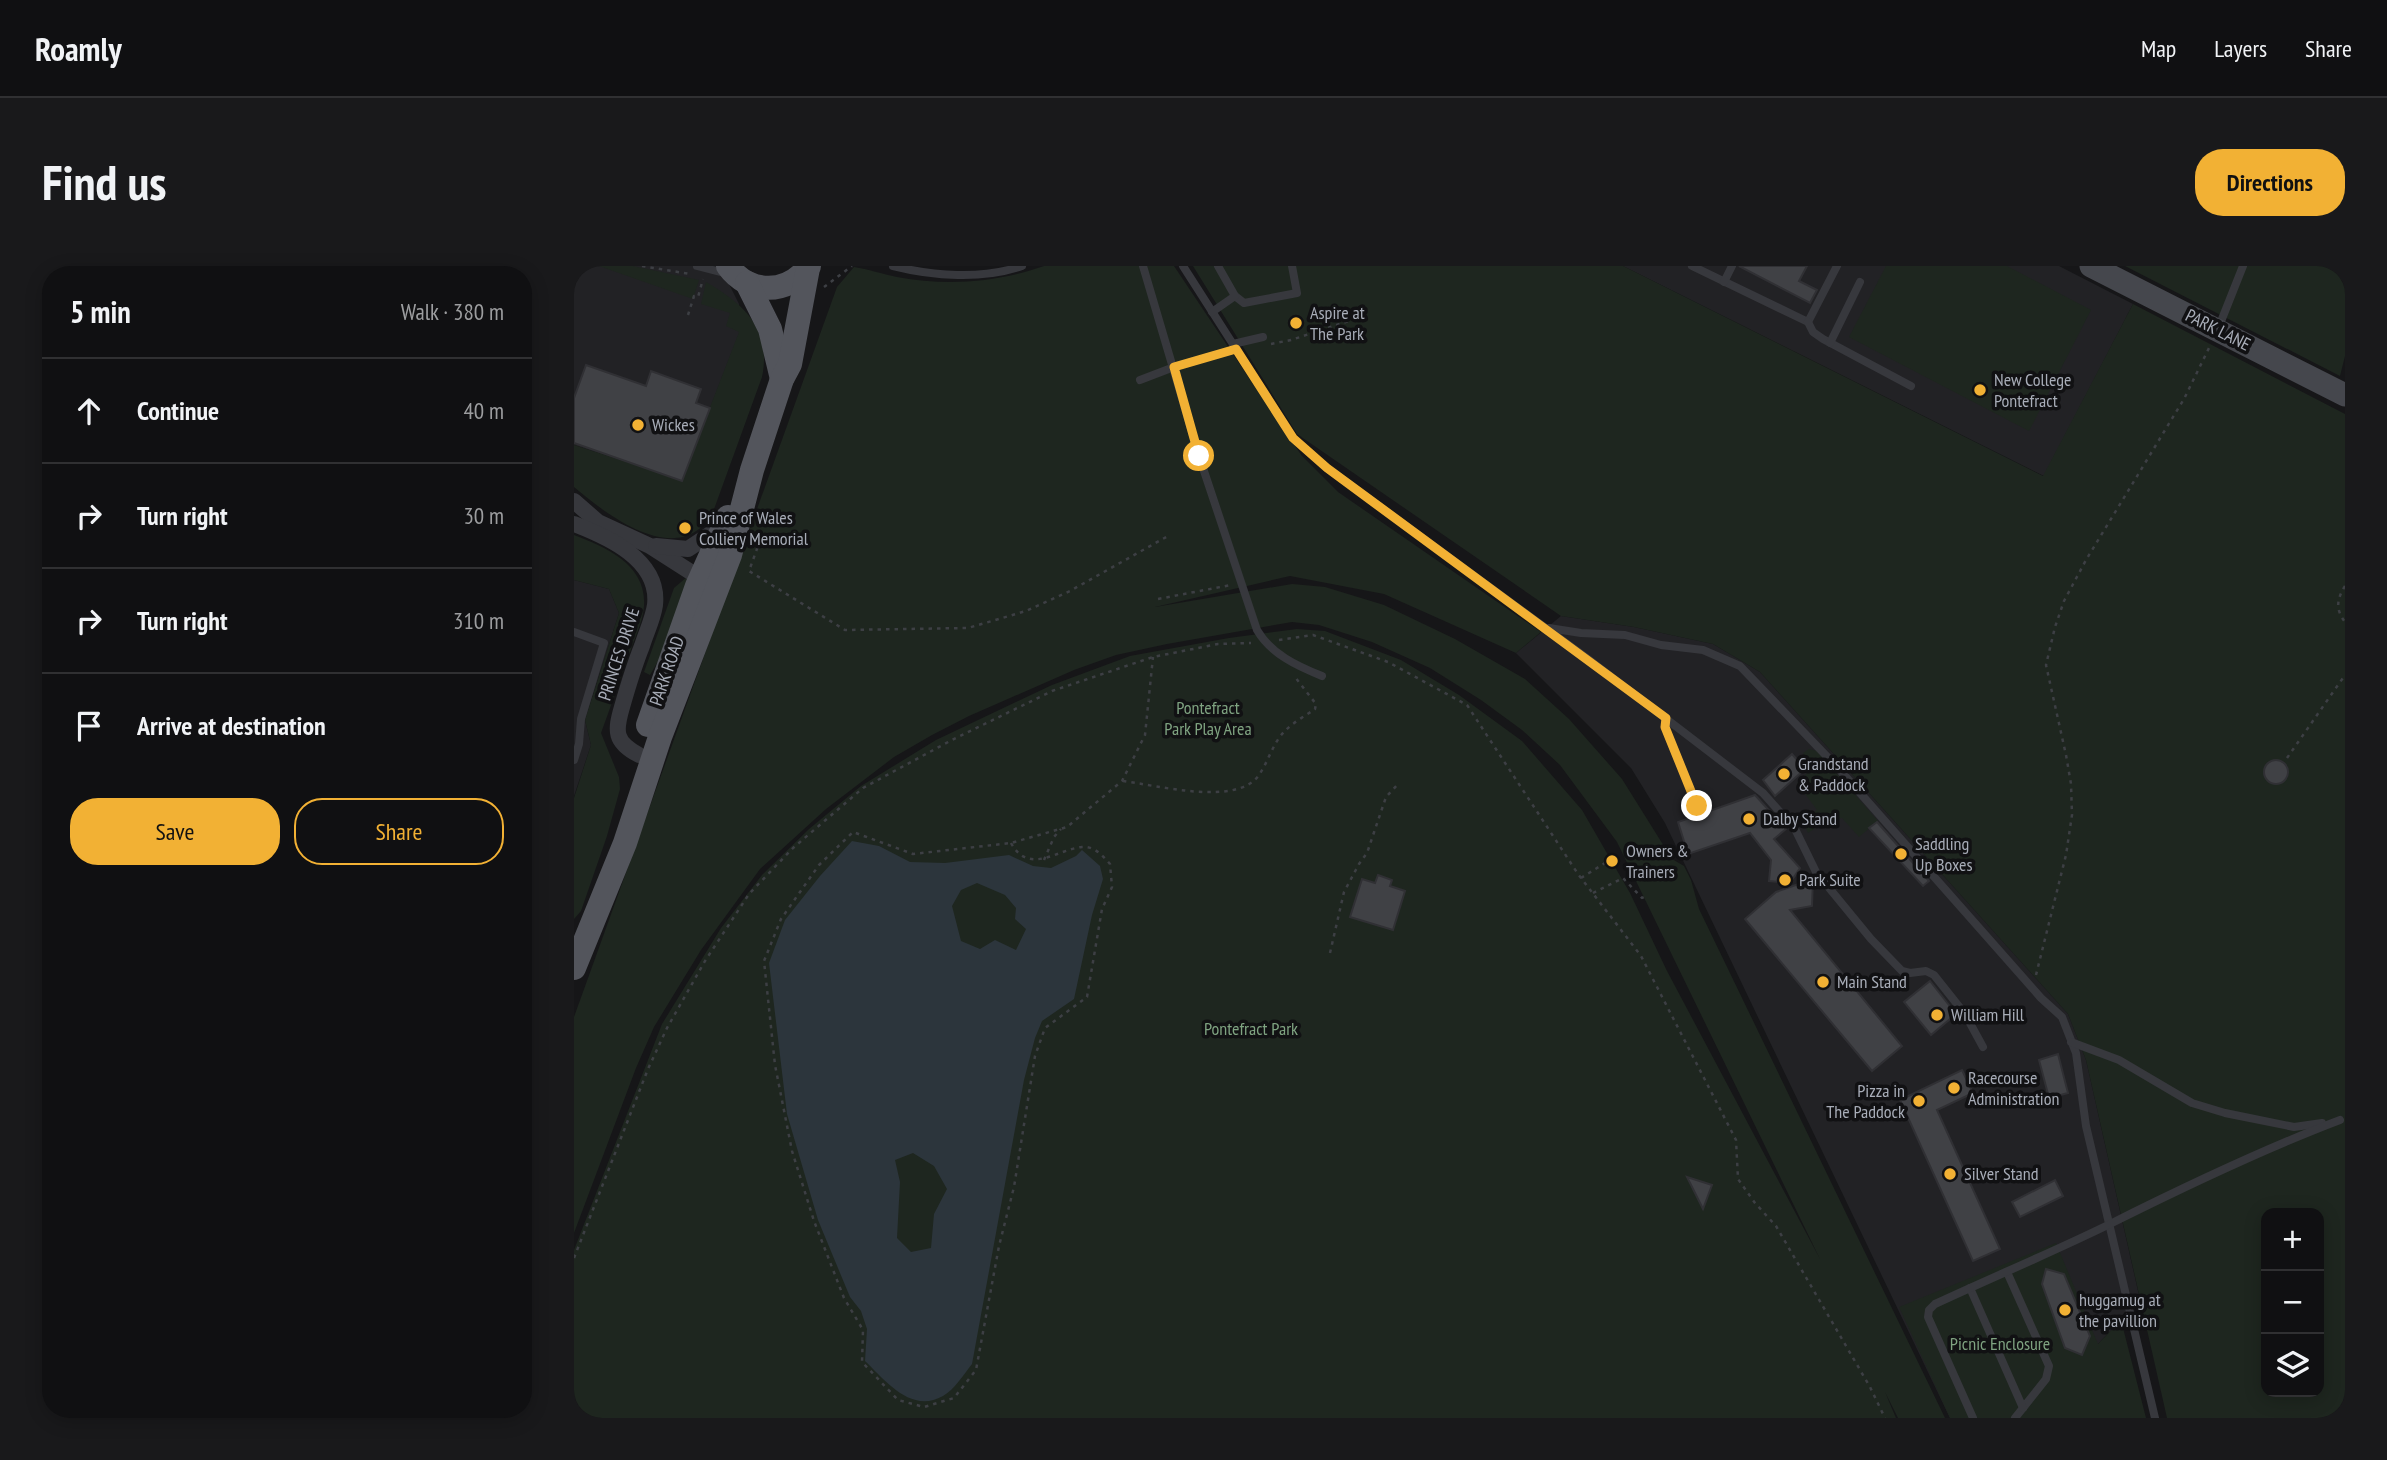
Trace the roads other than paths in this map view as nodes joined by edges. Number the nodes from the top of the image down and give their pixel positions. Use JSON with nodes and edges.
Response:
{"nodes":[{"id":1,"x":697,"y":266,"type":"edge"},
{"id":2,"x":893,"y":266,"type":"edge"},
{"id":3,"x":1022,"y":266,"type":"edge"},
{"id":4,"x":1143,"y":266,"type":"edge"},
{"id":5,"x":1183,"y":266,"type":"edge"},
{"id":6,"x":1218,"y":266,"type":"edge"},
{"id":7,"x":1292,"y":266,"type":"edge"},
{"id":8,"x":1692,"y":266,"type":"edge"},
{"id":9,"x":1732,"y":266,"type":"edge"},
{"id":10,"x":1837,"y":266,"type":"edge"},
{"id":11,"x":2091,"y":266,"type":"edge"},
{"id":12,"x":2244,"y":266,"type":"edge"},
{"id":13,"x":1012,"y":268,"type":"edge"},
{"id":14,"x":813,"y":274,"type":"edge"},
{"id":15,"x":737,"y":275,"type":"edge"},
{"id":16,"x":1724,"y":282,"type":"junction"},
{"id":17,"x":1860,"y":282,"type":"dead end"},
{"id":18,"x":1235,"y":296,"type":"junction"},
{"id":19,"x":1212,"y":312,"type":"junction"},
{"id":20,"x":1808,"y":322,"type":"junction"},
{"id":21,"x":2218,"y":329,"type":"junction"},
{"id":22,"x":1263,"y":337,"type":"dead end"},
{"id":23,"x":1830,"y":343,"type":"junction"},
{"id":24,"x":1235,"y":346,"type":"junction"},
{"id":25,"x":1174,"y":367,"type":"junction"},
{"id":26,"x":782,"y":379,"type":"junction"},
{"id":27,"x":1140,"y":380,"type":"dead end"},
{"id":28,"x":1911,"y":386,"type":"dead end"},
{"id":29,"x":2345,"y":395,"type":"edge"},
{"id":30,"x":752,"y":470,"type":"junction"},
{"id":31,"x":574,"y":501,"type":"edge"},
{"id":32,"x":574,"y":524,"type":"edge"},
{"id":33,"x":724,"y":524,"type":"junction"},
{"id":34,"x":650,"y":545,"type":"junction"},
{"id":35,"x":700,"y":578,"type":"junction"},
{"id":36,"x":711,"y":602,"type":"junction"},
{"id":37,"x":1545,"y":628,"type":"junction"},
{"id":38,"x":574,"y":632,"type":"edge"},
{"id":39,"x":1322,"y":676,"type":"dead end"},
{"id":40,"x":578,"y":718,"type":"edge"},
{"id":41,"x":1666,"y":718,"type":"junction"},
{"id":42,"x":660,"y":737,"type":"junction"},
{"id":43,"x":634,"y":757,"type":"junction"},
{"id":44,"x":574,"y":760,"type":"edge"},
{"id":45,"x":1697,"y":806,"type":"dead end"},
{"id":46,"x":608,"y":881,"type":"junction"},
{"id":47,"x":577,"y":961,"type":"edge"},
{"id":48,"x":574,"y":982,"type":"edge"},
{"id":49,"x":2071,"y":1042,"type":"junction"},
{"id":50,"x":1983,"y":1047,"type":"dead end"},
{"id":51,"x":2342,"y":1119,"type":"edge"},
{"id":52,"x":2110,"y":1224,"type":"junction"},
{"id":53,"x":2007,"y":1272,"type":"junction"},
{"id":54,"x":1970,"y":1288,"type":"junction"},
{"id":55,"x":2023,"y":1408,"type":"junction"},
{"id":56,"x":1973,"y":1418,"type":"edge"},
{"id":57,"x":2015,"y":1418,"type":"edge"},
{"id":58,"x":2155,"y":1418,"type":"edge"}],
"edges":[{"from":1,"to":15,"type":"lane"},
{"from":2,"to":13,"type":"lane"},
{"from":3,"to":13,"type":"lane"},
{"from":4,"to":25,"type":"lane"},
{"from":5,"to":19,"type":"lane"},
{"from":6,"to":18,"type":"lane"},
{"from":7,"to":18,"type":"lane"},
{"from":8,"to":16,"type":"lane"},
{"from":9,"to":16,"type":"lane"},
{"from":10,"to":20,"type":"lane"},
{"from":11,"to":21,"type":"main road","name":"PARK LANE"},
{"from":12,"to":21,"type":"lane"},
{"from":14,"to":15,"type":"main road"},
{"from":14,"to":26,"type":"main road","name":"PARK ROAD"},
{"from":15,"to":26,"type":"main road"},
{"from":16,"to":20,"type":"lane"},
{"from":17,"to":23,"type":"lane"},
{"from":18,"to":19,"type":"lane"},
{"from":19,"to":24,"type":"lane"},
{"from":20,"to":23,"type":"lane"},
{"from":21,"to":29,"type":"main road","name":"PARK LANE"},
{"from":22,"to":24,"type":"lane"},
{"from":23,"to":28,"type":"lane"},
{"from":24,"to":25,"type":"lane"},
{"from":24,"to":37,"type":"lane"},
{"from":25,"to":27,"type":"lane"},
{"from":25,"to":39,"type":"lane"},
{"from":26,"to":30,"type":"main road","name":"PARK ROAD"},
{"from":30,"to":33,"type":"main road","name":"PARK ROAD"},
{"from":30,"to":36,"type":"main road","name":"PARK ROAD"},
{"from":31,"to":34,"type":"street"},
{"from":32,"to":43,"type":"street","name":"PRINCES DRIVE"},
{"from":33,"to":34,"type":"street"},
{"from":33,"to":35,"type":"main road","name":"PARK ROAD"},
{"from":34,"to":35,"type":"street"},
{"from":35,"to":36,"type":"street"},
{"from":35,"to":43,"type":"main road","name":"PARK ROAD"},
{"from":36,"to":42,"type":"main road","name":"PARK ROAD"},
{"from":37,"to":41,"type":"lane"},
{"from":37,"to":49,"type":"lane"},
{"from":38,"to":40,"type":"lane"},
{"from":40,"to":44,"type":"lane"},
{"from":41,"to":45,"type":"lane"},
{"from":41,"to":50,"type":"lane"},
{"from":42,"to":43,"type":"main road"},
{"from":42,"to":46,"type":"main road","name":"PARK ROAD"},
{"from":43,"to":46,"type":"main road","name":"PARK ROAD"},
{"from":46,"to":47,"type":"main road","name":"PARK ROAD"},
{"from":47,"to":48,"type":"main road","name":"PARK ROAD"},
{"from":49,"to":51,"type":"lane"},
{"from":49,"to":52,"type":"lane"},
{"from":51,"to":52,"type":"lane"},
{"from":52,"to":53,"type":"lane"},
{"from":52,"to":58,"type":"lane"},
{"from":53,"to":54,"type":"lane"},
{"from":53,"to":55,"type":"lane"},
{"from":54,"to":55,"type":"lane"},
{"from":54,"to":56,"type":"lane"},
{"from":55,"to":57,"type":"lane"}]}
